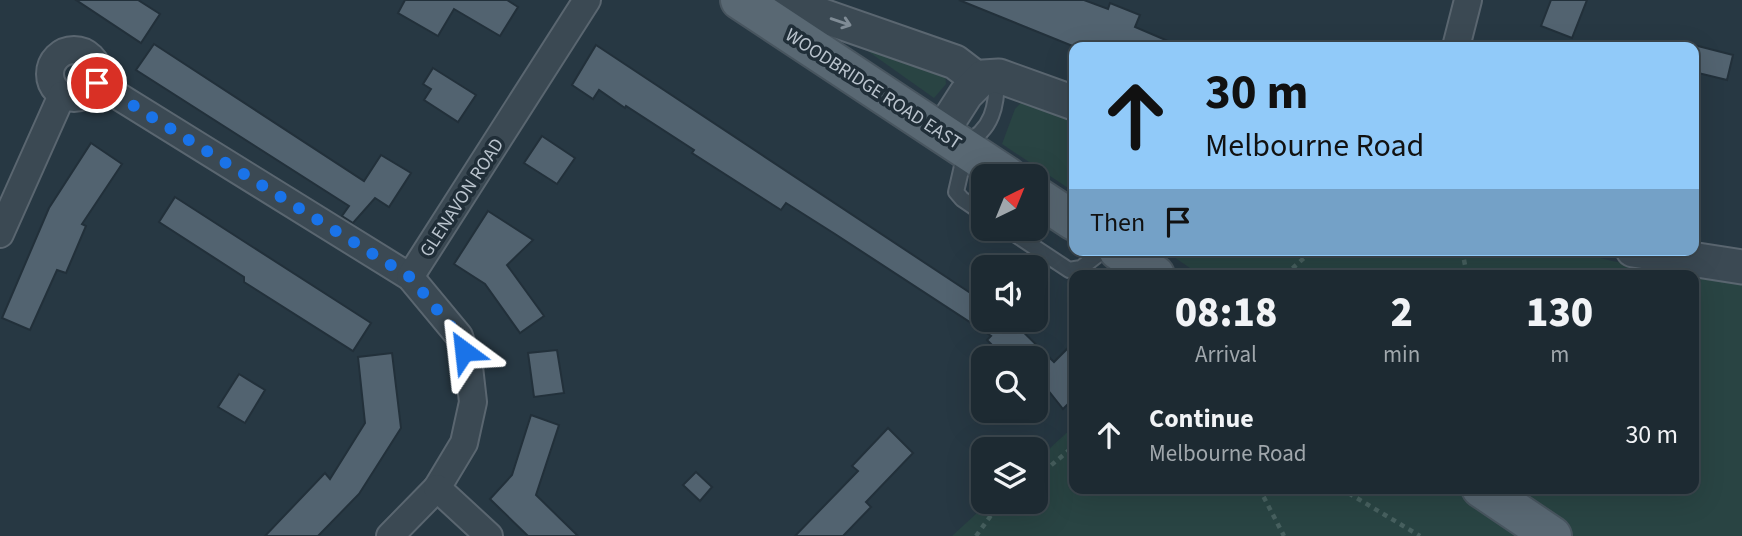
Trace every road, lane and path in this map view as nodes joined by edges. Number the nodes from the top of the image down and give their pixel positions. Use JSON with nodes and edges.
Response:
{"nodes":[{"id":1,"x":587,"y":0,"type":"edge"},
{"id":2,"x":740,"y":0,"type":"edge"},
{"id":3,"x":776,"y":0,"type":"edge"},
{"id":4,"x":1468,"y":0,"type":"edge"},
{"id":5,"x":1457,"y":42,"type":"edge"},
{"id":6,"x":987,"y":78,"type":"junction"},
{"id":7,"x":97,"y":83,"type":"junction"},
{"id":8,"x":62,"y":95,"type":"junction"},
{"id":9,"x":1069,"y":102,"type":"edge"},
{"id":10,"x":956,"y":143,"type":"junction"},
{"id":11,"x":988,"y":164,"type":"edge"},
{"id":12,"x":1048,"y":204,"type":"edge"},
{"id":13,"x":971,"y":206,"type":"edge"},
{"id":14,"x":1069,"y":218,"type":"edge"},
{"id":15,"x":0,"y":234,"type":"edge"},
{"id":16,"x":1027,"y":242,"type":"edge"},
{"id":17,"x":1096,"y":256,"type":"edge"},
{"id":18,"x":1127,"y":256,"type":"edge"},
{"id":19,"x":1306,"y":256,"type":"edge"},
{"id":20,"x":1671,"y":256,"type":"edge"},
{"id":21,"x":1742,"y":267,"type":"edge"},
{"id":22,"x":1069,"y":270,"type":"edge"},
{"id":23,"x":1069,"y":270,"type":"edge"},
{"id":24,"x":1148,"y":270,"type":"edge"},
{"id":25,"x":1291,"y":270,"type":"edge"},
{"id":26,"x":410,"y":277,"type":"junction"},
{"id":27,"x":1069,"y":450,"type":"edge"},
{"id":28,"x":1048,"y":468,"type":"edge"},
{"id":29,"x":437,"y":488,"type":"junction"},
{"id":30,"x":1262,"y":494,"type":"edge"},
{"id":31,"x":1350,"y":494,"type":"edge"},
{"id":32,"x":1490,"y":494,"type":"edge"},
{"id":33,"x":992,"y":514,"type":"edge"},
{"id":34,"x":390,"y":536,"type":"edge"},
{"id":35,"x":489,"y":536,"type":"edge"},
{"id":36,"x":976,"y":536,"type":"edge"},
{"id":37,"x":1284,"y":536,"type":"edge"},
{"id":38,"x":1420,"y":536,"type":"edge"},
{"id":39,"x":1552,"y":536,"type":"edge"}],
"edges":[{"from":1,"to":26,"type":"street","name":"GLENAVON ROAD"},
{"from":2,"to":10,"type":"main road","name":"WOODBRIDGE ROAD EAST"},
{"from":3,"to":6,"type":"street","one_way":true},
{"from":4,"to":5,"type":"street"},
{"from":6,"to":9,"type":"street"},
{"from":6,"to":10,"type":"street"},
{"from":7,"to":8,"type":"street"},
{"from":7,"to":8,"type":"street"},
{"from":7,"to":26,"type":"street"},
{"from":8,"to":15,"type":"street"},
{"from":10,"to":11,"type":"main road","name":"WOODBRIDGE ROAD EAST"},
{"from":10,"to":13,"type":"lane"},
{"from":12,"to":14,"type":"main road"},
{"from":16,"to":23,"type":"lane"},
{"from":17,"to":22,"type":"lane"},
{"from":18,"to":24,"type":"main road"},
{"from":19,"to":25,"type":"path"},
{"from":20,"to":21,"type":"street"},
{"from":26,"to":29,"type":"street","name":"GLENAVON ROAD"},
{"from":27,"to":28,"type":"path"},
{"from":29,"to":34,"type":"street","name":"GLENAVON ROAD"},
{"from":29,"to":35,"type":"street"},
{"from":30,"to":37,"type":"path"},
{"from":31,"to":38,"type":"path"},
{"from":32,"to":39,"type":"main road"},
{"from":33,"to":36,"type":"path"}]}
